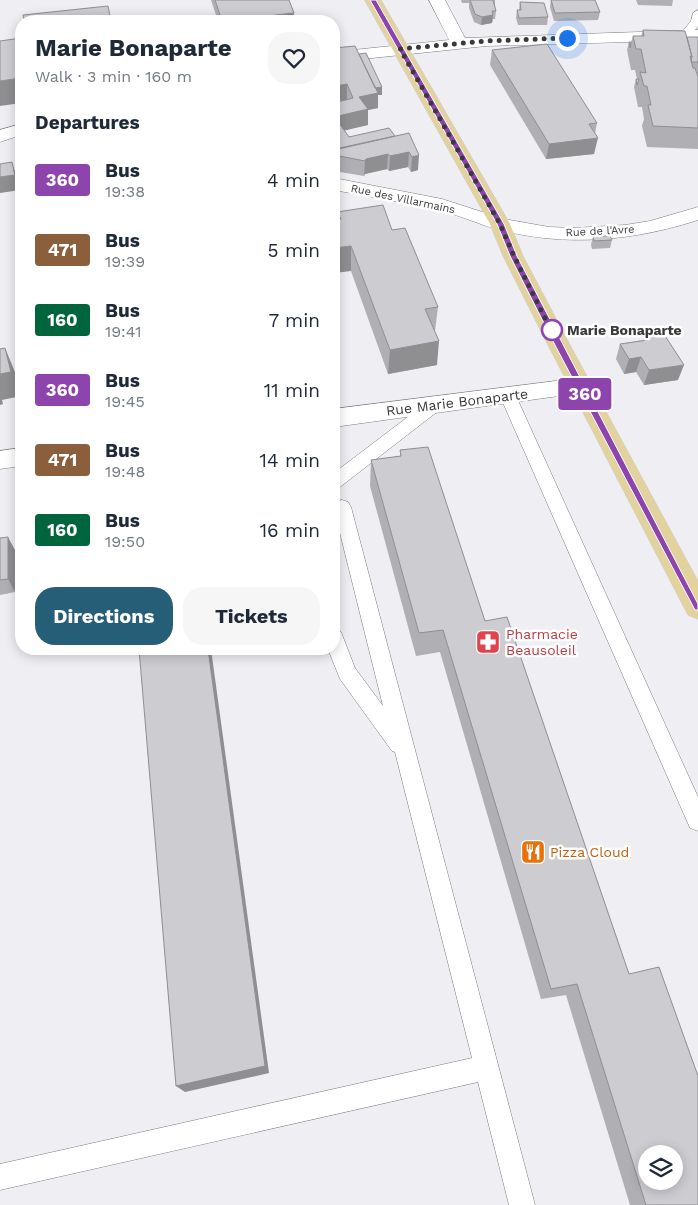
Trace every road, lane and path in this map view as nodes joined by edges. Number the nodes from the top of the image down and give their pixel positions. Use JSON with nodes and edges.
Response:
{"nodes":[{"id":1,"x":373,"y":0,"type":"edge"},
{"id":2,"x":437,"y":0,"type":"edge"},
{"id":3,"x":698,"y":13,"type":"edge"},
{"id":4,"x":691,"y":35,"type":"edge"},
{"id":5,"x":459,"y":43,"type":"junction"},
{"id":6,"x":400,"y":49,"type":"junction"},
{"id":7,"x":340,"y":56,"type":"edge"},
{"id":8,"x":15,"y":131,"type":"edge"},
{"id":9,"x":0,"y":136,"type":"edge"},
{"id":10,"x":0,"y":142,"type":"edge"},
{"id":11,"x":15,"y":143,"type":"edge"},
{"id":12,"x":340,"y":185,"type":"edge"},
{"id":13,"x":698,"y":213,"type":"edge"},
{"id":14,"x":500,"y":224,"type":"junction"},
{"id":15,"x":580,"y":386,"type":"junction"},
{"id":16,"x":508,"y":396,"type":"junction"},
{"id":17,"x":436,"y":404,"type":"junction"},
{"id":18,"x":340,"y":417,"type":"edge"},
{"id":19,"x":15,"y":458,"type":"edge"},
{"id":20,"x":0,"y":460,"type":"edge"},
{"id":21,"x":340,"y":477,"type":"edge"},
{"id":22,"x":342,"y":508,"type":"dead end"},
{"id":23,"x":698,"y":607,"type":"edge"},
{"id":24,"x":340,"y":655,"type":"edge"},
{"id":25,"x":405,"y":753,"type":"junction"},
{"id":26,"x":698,"y":821,"type":"edge"},
{"id":27,"x":487,"y":1067,"type":"junction"},
{"id":28,"x":0,"y":1177,"type":"edge"},
{"id":29,"x":522,"y":1205,"type":"edge"}],
"edges":[{"from":1,"to":6,"type":"main road"},
{"from":2,"to":5,"type":"street"},
{"from":3,"to":4,"type":"lane"},
{"from":4,"to":5,"type":"street"},
{"from":5,"to":6,"type":"street"},
{"from":6,"to":7,"type":"street"},
{"from":6,"to":14,"type":"main road"},
{"from":8,"to":9,"type":"street"},
{"from":10,"to":11,"type":"street"},
{"from":12,"to":14,"type":"street","name":"Rue des Villarmains"},
{"from":13,"to":14,"type":"street","name":"Rue de l'Avre"},
{"from":14,"to":15,"type":"main road"},
{"from":15,"to":16,"type":"street","name":"Rue Marie Bonaparte"},
{"from":15,"to":23,"type":"main road"},
{"from":16,"to":17,"type":"street","name":"Rue Marie Bonaparte"},
{"from":16,"to":26,"type":"lane"},
{"from":17,"to":18,"type":"street","name":"Rue Marie Bonaparte"},
{"from":17,"to":21,"type":"lane"},
{"from":19,"to":20,"type":"street"},
{"from":22,"to":25,"type":"lane"},
{"from":24,"to":25,"type":"lane"},
{"from":25,"to":27,"type":"lane"},
{"from":27,"to":28,"type":"lane"},
{"from":27,"to":29,"type":"lane"}]}
